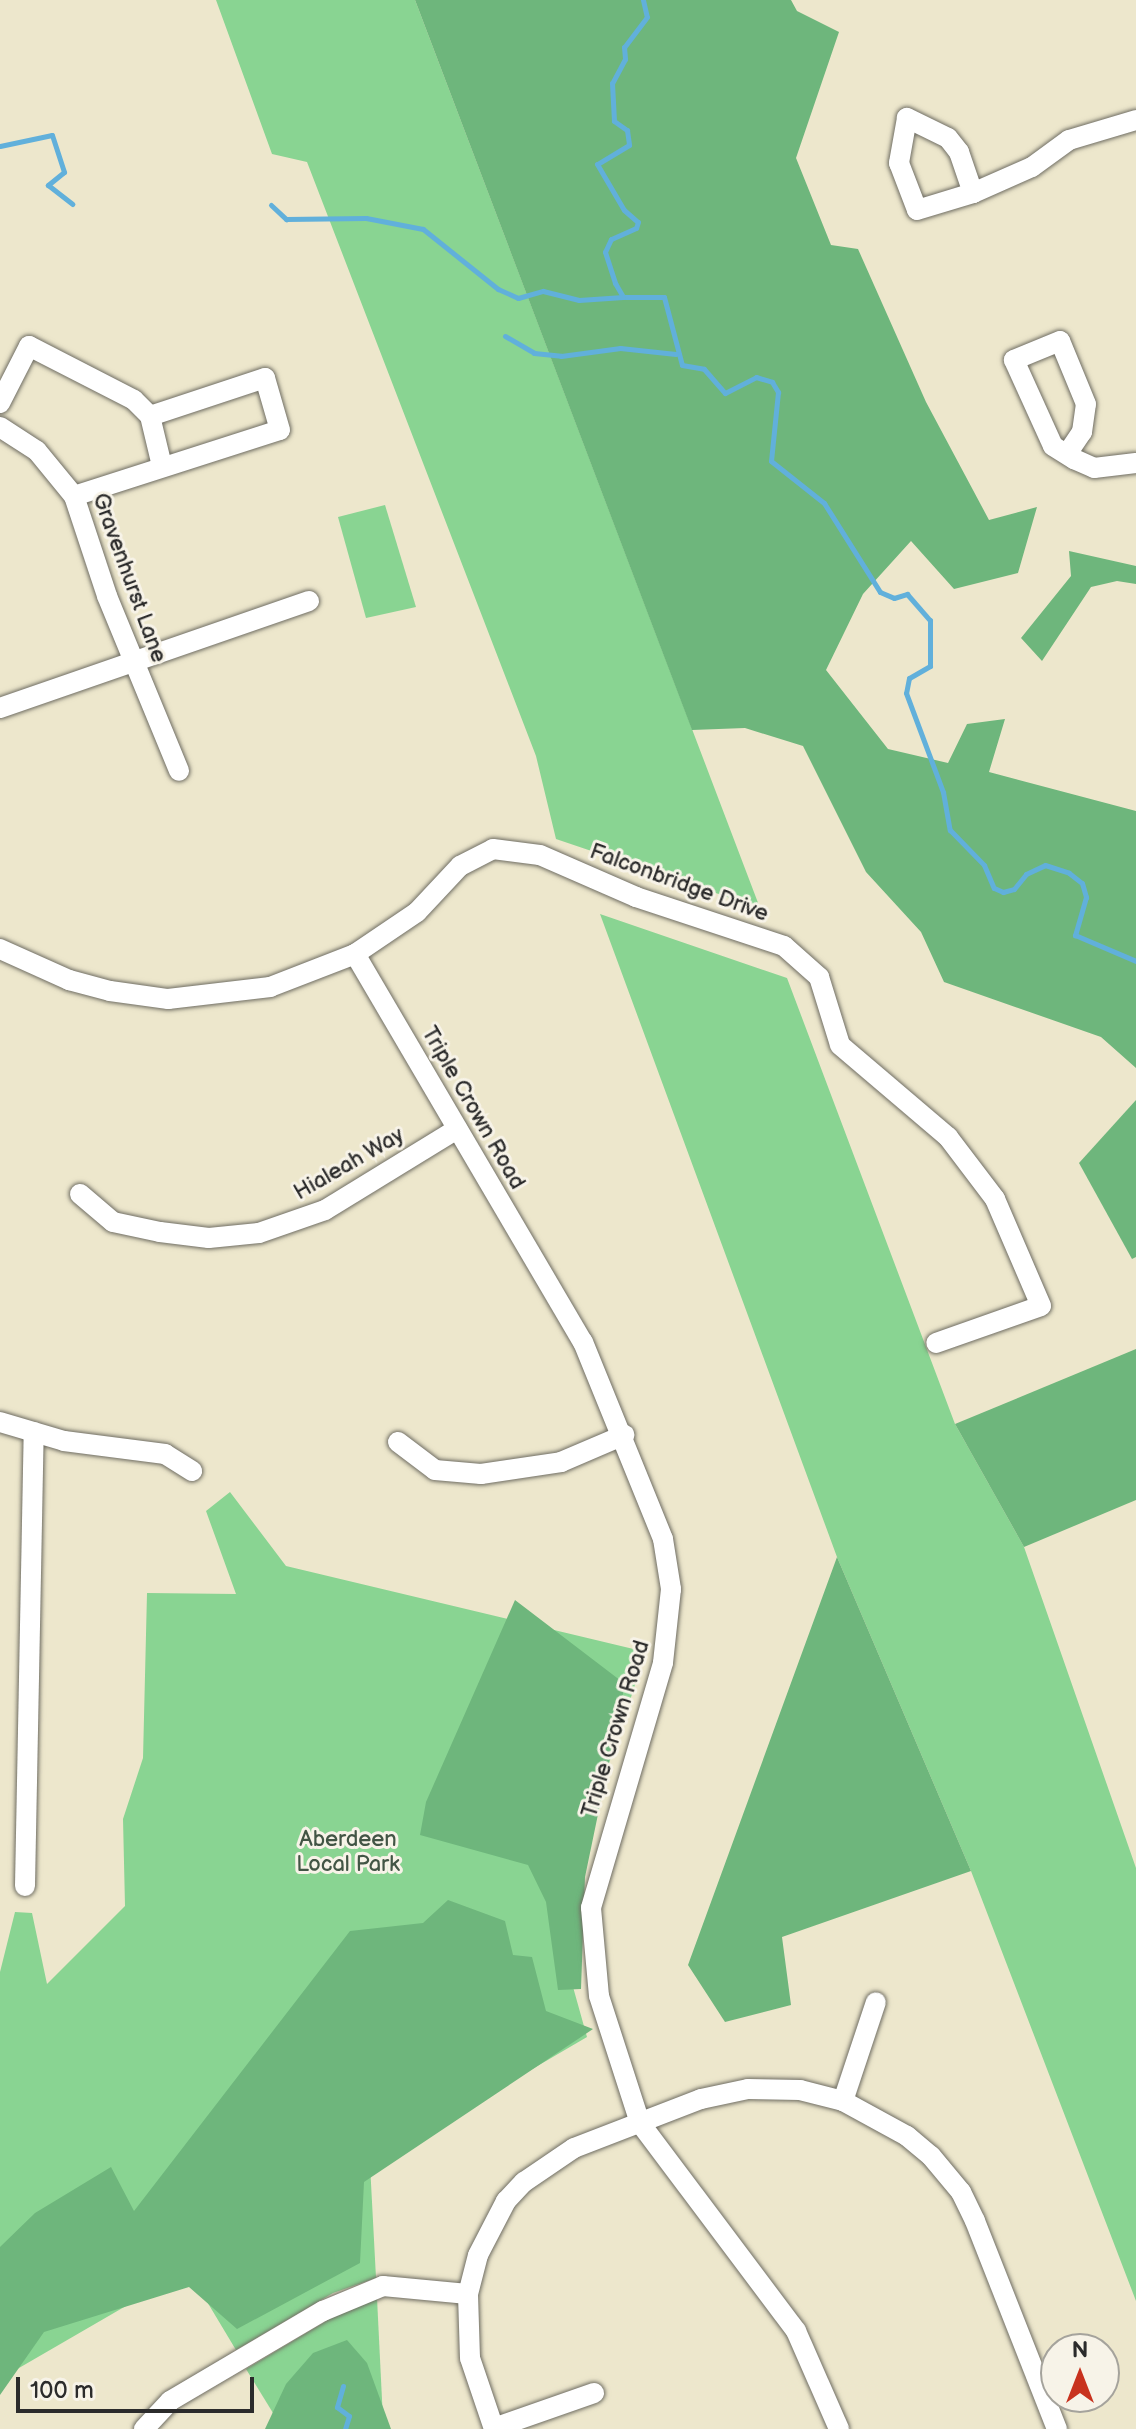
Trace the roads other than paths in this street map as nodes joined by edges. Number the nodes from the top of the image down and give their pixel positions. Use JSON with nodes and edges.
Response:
{"nodes":[{"id":1,"x":1136,"y":120,"type":"edge"},
{"id":2,"x":973,"y":193,"type":"junction"},
{"id":3,"x":0,"y":403,"type":"edge"},
{"id":4,"x":150,"y":416,"type":"junction"},
{"id":5,"x":0,"y":427,"type":"edge"},
{"id":6,"x":1067,"y":454,"type":"junction"},
{"id":7,"x":1136,"y":463,"type":"edge"},
{"id":8,"x":162,"y":466,"type":"junction"},
{"id":9,"x":74,"y":496,"type":"junction"},
{"id":10,"x":309,"y":601,"type":"dead end"},
{"id":11,"x":132,"y":659,"type":"junction"},
{"id":12,"x":0,"y":708,"type":"edge"},
{"id":13,"x":179,"y":771,"type":"dead end"},
{"id":14,"x":0,"y":949,"type":"edge"},
{"id":15,"x":355,"y":954,"type":"junction"},
{"id":16,"x":457,"y":1129,"type":"junction"},
{"id":17,"x":80,"y":1194,"type":"dead end"},
{"id":18,"x":936,"y":1343,"type":"dead end"},
{"id":19,"x":0,"y":1422,"type":"edge"},
{"id":20,"x":34,"y":1432,"type":"junction"},
{"id":21,"x":624,"y":1435,"type":"junction"},
{"id":22,"x":398,"y":1442,"type":"dead end"},
{"id":23,"x":192,"y":1471,"type":"dead end"},
{"id":24,"x":25,"y":1886,"type":"dead end"},
{"id":25,"x":876,"y":2002,"type":"dead end"},
{"id":26,"x":843,"y":2101,"type":"junction"},
{"id":27,"x":640,"y":2123,"type":"junction"},
{"id":28,"x":468,"y":2294,"type":"junction"},
{"id":29,"x":594,"y":2393,"type":"dead end"},
{"id":30,"x":144,"y":2429,"type":"edge"},
{"id":31,"x":494,"y":2429,"type":"edge"},
{"id":32,"x":839,"y":2429,"type":"edge"},
{"id":33,"x":1057,"y":2429,"type":"edge"}],
"edges":[{"from":1,"to":2,"type":"street"},
{"from":2,"to":2,"type":"street"},
{"from":3,"to":4,"type":"street"},
{"from":4,"to":8,"type":"street"},
{"from":4,"to":8,"type":"street"},
{"from":5,"to":9,"type":"street","name":"Gravenhurst Lane"},
{"from":6,"to":6,"type":"street"},
{"from":6,"to":7,"type":"street"},
{"from":8,"to":9,"type":"street"},
{"from":9,"to":11,"type":"street","name":"Gravenhurst Lane"},
{"from":10,"to":11,"type":"street"},
{"from":11,"to":12,"type":"street"},
{"from":11,"to":13,"type":"street","name":"Gravenhurst Lane"},
{"from":14,"to":15,"type":"street","name":"Falconbridge Drive"},
{"from":15,"to":16,"type":"street","name":"Triple Crown Road"},
{"from":15,"to":18,"type":"street","name":"Falconbridge Drive"},
{"from":16,"to":17,"type":"street","name":"Hialeah Way"},
{"from":16,"to":21,"type":"street","name":"Triple Crown Road"},
{"from":19,"to":20,"type":"street"},
{"from":20,"to":23,"type":"street"},
{"from":20,"to":24,"type":"street"},
{"from":21,"to":22,"type":"street"},
{"from":21,"to":27,"type":"street","name":"Triple Crown Road"},
{"from":25,"to":26,"type":"street"},
{"from":26,"to":27,"type":"street"},
{"from":26,"to":33,"type":"street"},
{"from":27,"to":28,"type":"street"},
{"from":27,"to":32,"type":"street","name":"Triple Crown Road"},
{"from":28,"to":30,"type":"street"},
{"from":28,"to":31,"type":"street"},
{"from":29,"to":31,"type":"street"}]}
